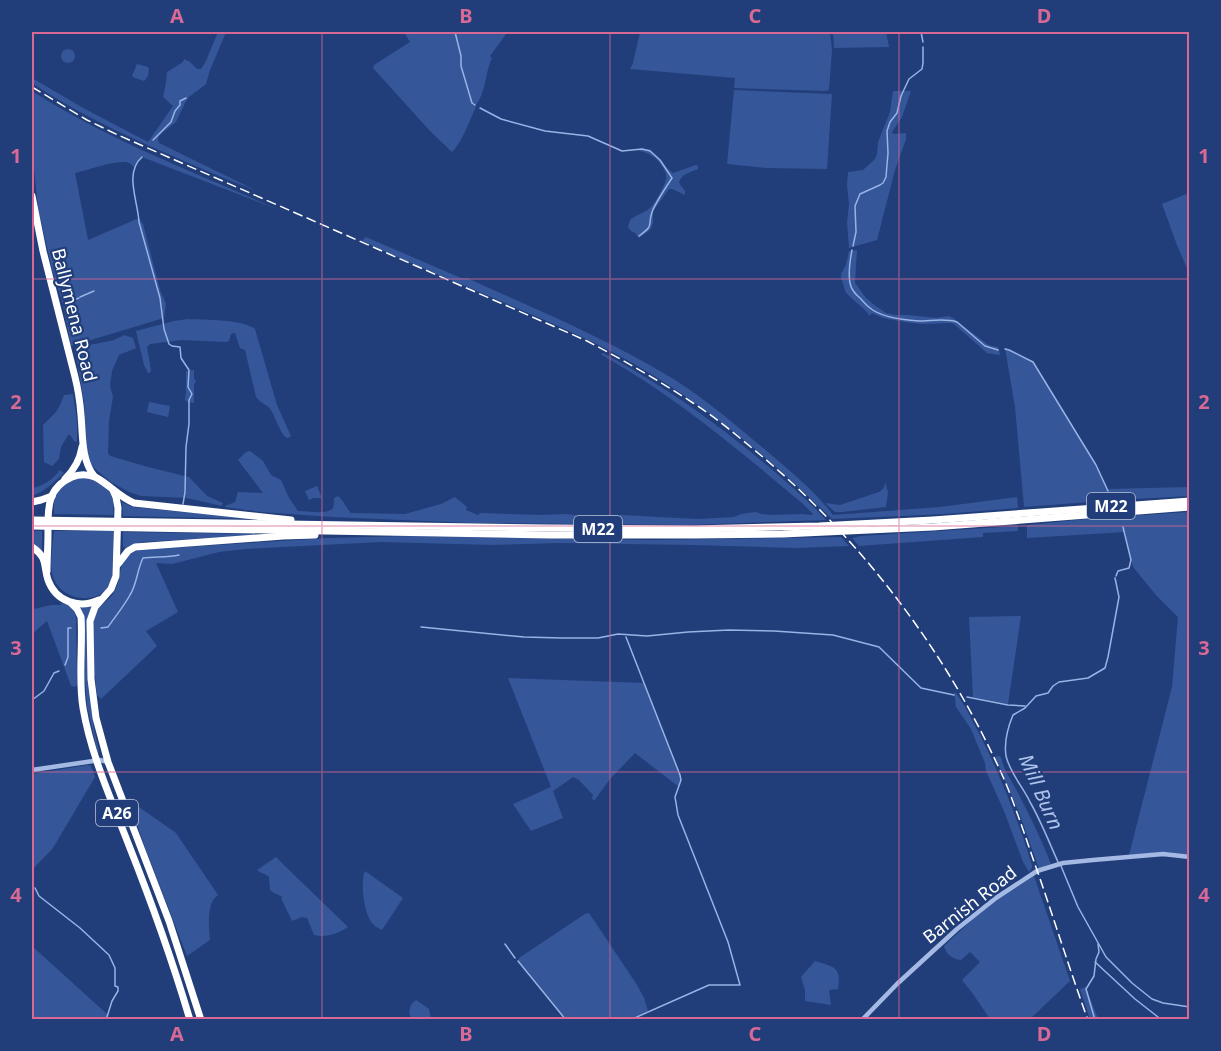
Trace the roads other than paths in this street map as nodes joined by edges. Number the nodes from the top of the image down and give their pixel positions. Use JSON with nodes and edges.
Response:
{"nodes":[{"id":1,"x":32,"y":196,"type":"edge"},
{"id":2,"x":83,"y":442,"type":"junction"},
{"id":3,"x":94,"y":477,"type":"junction"},
{"id":4,"x":62,"y":483,"type":"junction"},
{"id":5,"x":113,"y":490,"type":"junction"},
{"id":6,"x":52,"y":496,"type":"junction"},
{"id":7,"x":1190,"y":501,"type":"edge"},
{"id":8,"x":32,"y":502,"type":"edge"},
{"id":9,"x":1190,"y":507,"type":"edge"},
{"id":10,"x":1032,"y":516,"type":"junction"},
{"id":11,"x":32,"y":520,"type":"edge"},
{"id":12,"x":377,"y":525,"type":"junction"},
{"id":13,"x":32,"y":526,"type":"edge"},
{"id":14,"x":821,"y":529,"type":"junction"},
{"id":15,"x":413,"y":532,"type":"junction"},
{"id":16,"x":32,"y":547,"type":"edge"},
{"id":17,"x":117,"y":565,"type":"junction"},
{"id":18,"x":47,"y":571,"type":"junction"},
{"id":19,"x":104,"y":597,"type":"junction"},
{"id":20,"x":71,"y":603,"type":"junction"},
{"id":21,"x":101,"y":761,"type":"junction"},
{"id":22,"x":32,"y":770,"type":"edge"},
{"id":23,"x":1190,"y":857,"type":"edge"},
{"id":24,"x":163,"y":922,"type":"junction"},
{"id":25,"x":190,"y":1020,"type":"edge"},
{"id":26,"x":201,"y":1020,"type":"edge"},
{"id":27,"x":862,"y":1020,"type":"edge"}],
"edges":[{"from":1,"to":2,"type":"highway","name":"Ballymena Road","number":"A26"},
{"from":2,"to":3,"type":"highway","name":"Ballymena Road","number":"A26"},
{"from":2,"to":4,"type":"highway","name":"Ballymena Road","number":"A26"},
{"from":3,"to":4,"type":"highway"},
{"from":3,"to":5,"type":"highway"},
{"from":4,"to":6,"type":"highway","number":"A26"},
{"from":5,"to":12,"type":"highway"},
{"from":5,"to":17,"type":"highway","number":"A26"},
{"from":6,"to":8,"type":"highway"},
{"from":6,"to":18,"type":"highway","number":"A26"},
{"from":7,"to":10,"type":"highway","number":"M22"},
{"from":9,"to":10,"type":"highway","number":"M22"},
{"from":10,"to":14,"type":"highway","number":"M22"},
{"from":11,"to":12,"type":"highway","number":"M22"},
{"from":12,"to":14,"type":"highway","number":"M22"},
{"from":13,"to":15,"type":"highway","number":"M22"},
{"from":14,"to":15,"type":"highway","number":"M22"},
{"from":15,"to":17,"type":"highway"},
{"from":16,"to":18,"type":"highway"},
{"from":17,"to":19,"type":"highway","number":"A26"},
{"from":18,"to":20,"type":"highway","number":"A26"},
{"from":19,"to":20,"type":"highway"},
{"from":19,"to":21,"type":"highway","number":"A26"},
{"from":20,"to":21,"type":"highway","number":"A26"},
{"from":21,"to":22,"type":"street"},
{"from":21,"to":24,"type":"highway","number":"A26"},
{"from":21,"to":24,"type":"highway","number":"A26"},
{"from":23,"to":27,"type":"street","name":"Barnish Road"},
{"from":24,"to":25,"type":"highway","number":"A26"},
{"from":24,"to":26,"type":"highway","number":"A26"}]}
